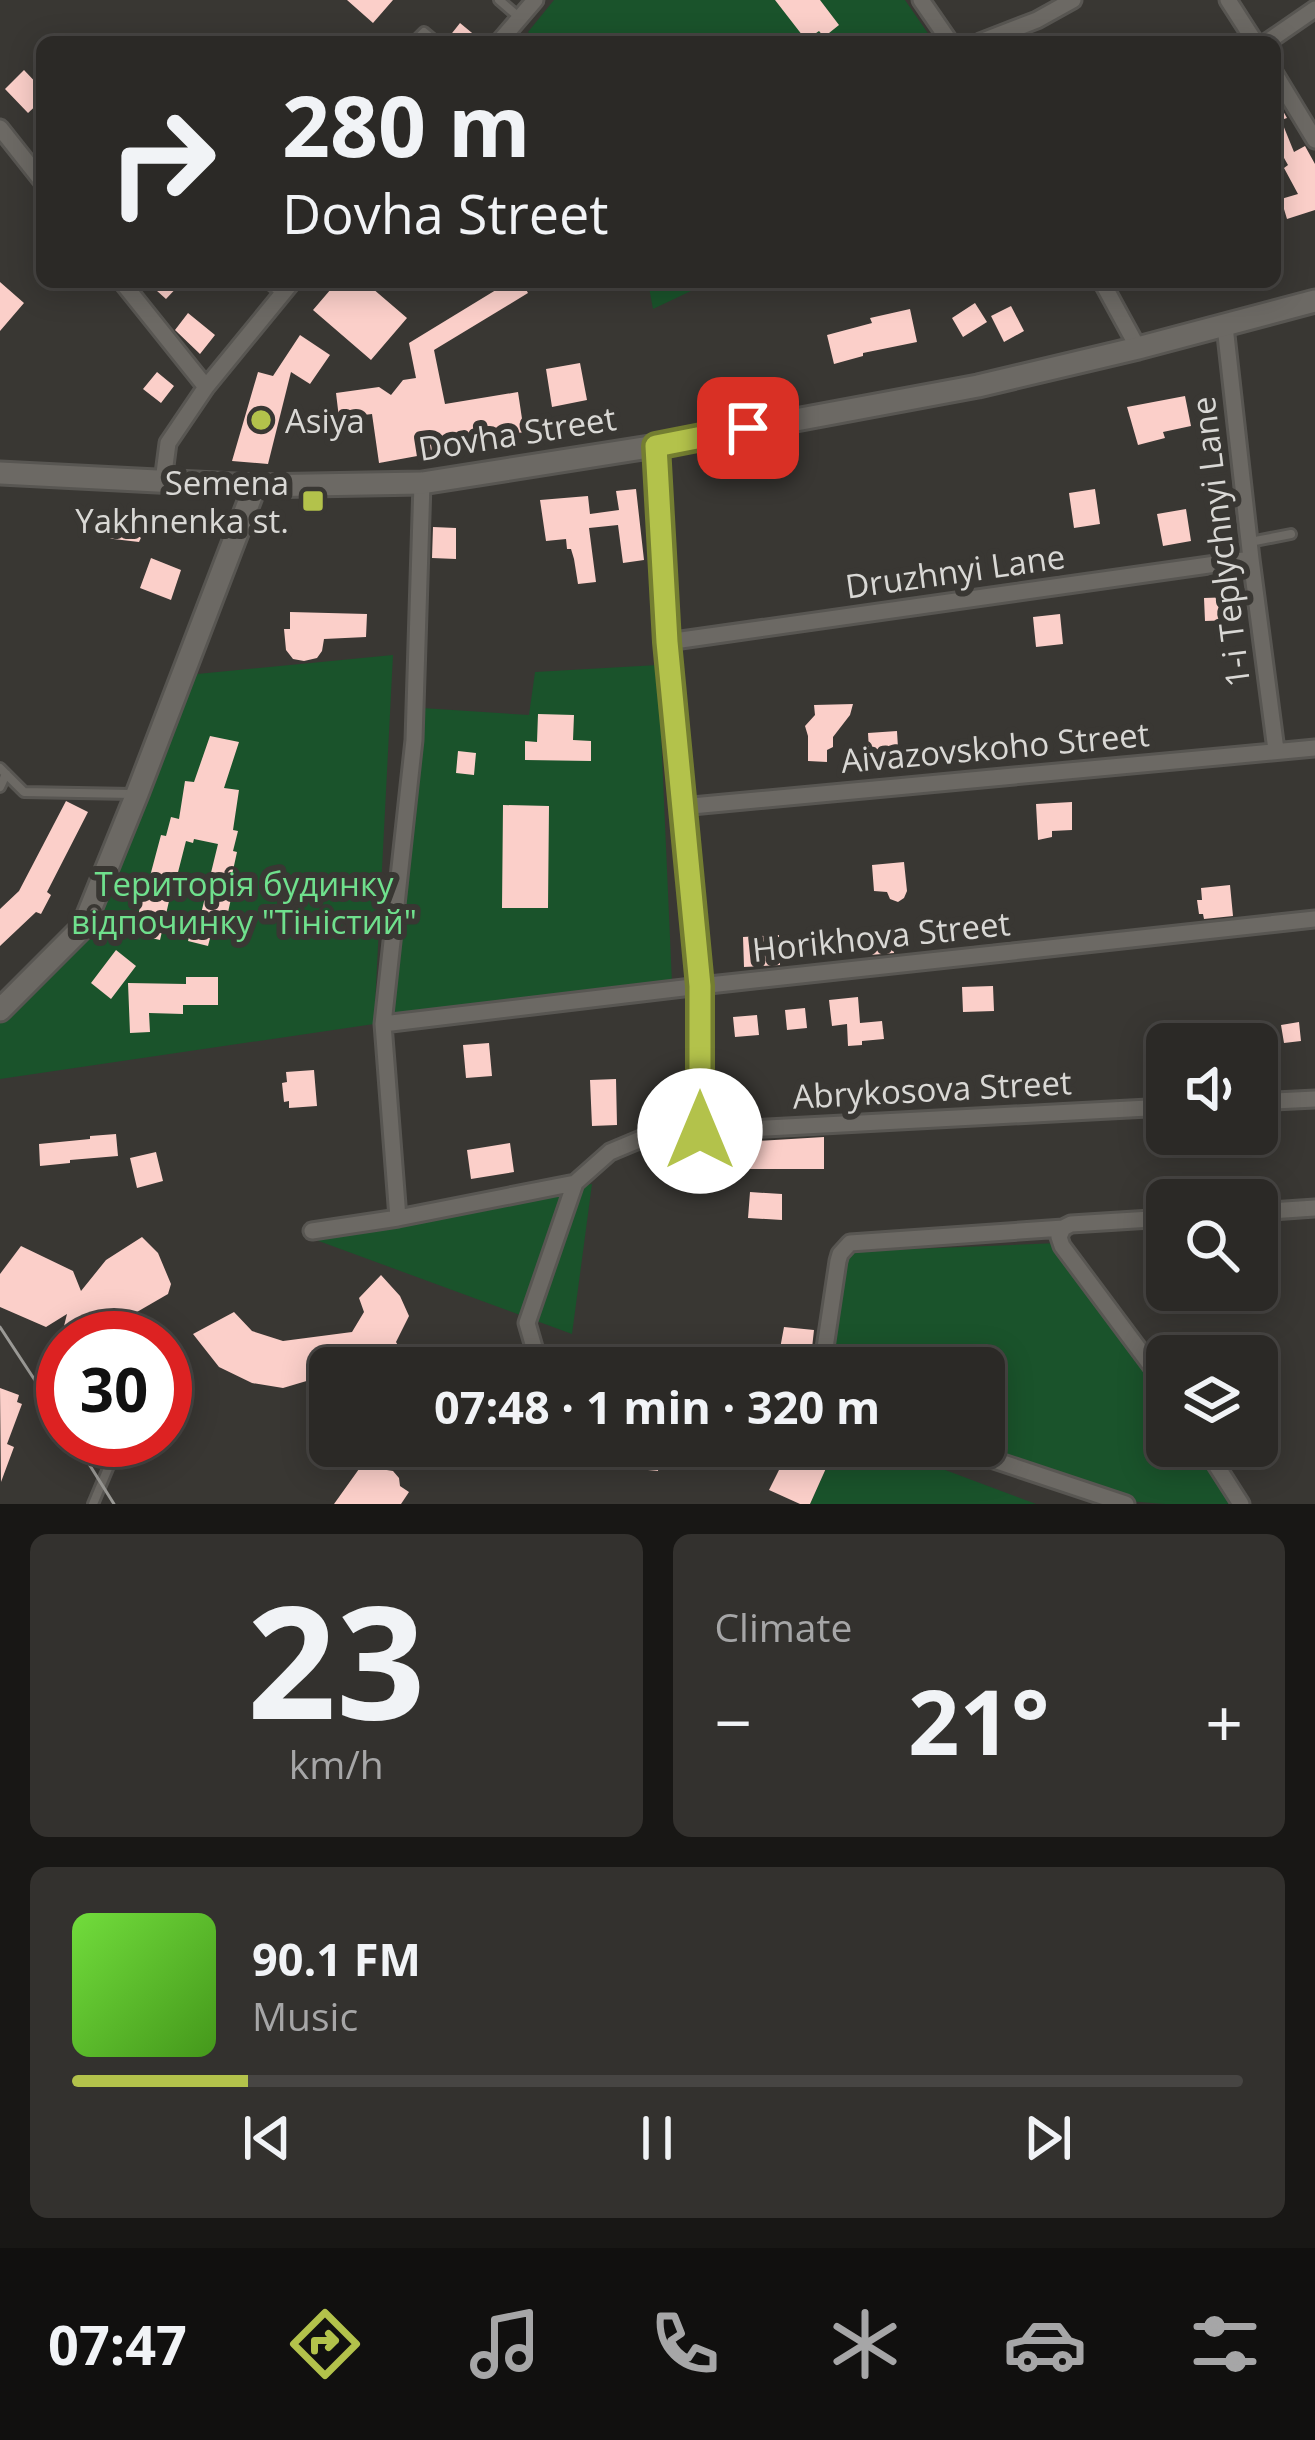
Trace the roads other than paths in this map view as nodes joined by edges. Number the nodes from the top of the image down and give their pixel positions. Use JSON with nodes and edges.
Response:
{"nodes":[{"id":1,"x":499,"y":0,"type":"edge"},
{"id":2,"x":536,"y":0,"type":"edge"},
{"id":3,"x":921,"y":0,"type":"edge"},
{"id":4,"x":1073,"y":0,"type":"edge"},
{"id":5,"x":1228,"y":0,"type":"edge"},
{"id":6,"x":1315,"y":9,"type":"edge"},
{"id":7,"x":520,"y":17,"type":"junction"},
{"id":8,"x":504,"y":36,"type":"edge"},
{"id":9,"x":946,"y":36,"type":"edge"},
{"id":10,"x":995,"y":36,"type":"edge"},
{"id":11,"x":1251,"y":36,"type":"edge"},
{"id":12,"x":1277,"y":36,"type":"edge"},
{"id":13,"x":1281,"y":84,"type":"edge"},
{"id":14,"x":0,"y":128,"type":"edge"},
{"id":15,"x":1315,"y":140,"type":"edge"},
{"id":16,"x":36,"y":173,"type":"edge"},
{"id":17,"x":127,"y":288,"type":"edge"},
{"id":18,"x":287,"y":288,"type":"edge"},
{"id":19,"x":1105,"y":288,"type":"edge"},
{"id":20,"x":1315,"y":301,"type":"edge"},
{"id":21,"x":1225,"y":326,"type":"junction"},
{"id":22,"x":1138,"y":349,"type":"junction"},
{"id":23,"x":206,"y":387,"type":"junction"},
{"id":24,"x":656,"y":446,"type":"junction"},
{"id":25,"x":0,"y":473,"type":"edge"},
{"id":26,"x":163,"y":481,"type":"junction"},
{"id":27,"x":422,"y":483,"type":"junction"},
{"id":28,"x":255,"y":486,"type":"junction"},
{"id":29,"x":1291,"y":534,"type":"dead end"},
{"id":30,"x":1250,"y":551,"type":"junction"},
{"id":31,"x":667,"y":642,"type":"junction"},
{"id":32,"x":1315,"y":748,"type":"edge"},
{"id":33,"x":1276,"y":750,"type":"junction"},
{"id":34,"x":3,"y":771,"type":"edge"},
{"id":35,"x":0,"y":787,"type":"edge"},
{"id":36,"x":137,"y":794,"type":"junction"},
{"id":37,"x":681,"y":807,"type":"junction"},
{"id":38,"x":1315,"y":919,"type":"edge"},
{"id":39,"x":700,"y":986,"type":"junction"},
{"id":40,"x":0,"y":1010,"type":"edge"},
{"id":41,"x":383,"y":1024,"type":"junction"},
{"id":42,"x":1315,"y":1099,"type":"edge"},
{"id":43,"x":1278,"y":1101,"type":"edge"},
{"id":44,"x":1146,"y":1108,"type":"edge"},
{"id":45,"x":700,"y":1131,"type":"junction"},
{"id":46,"x":575,"y":1183,"type":"junction"},
{"id":47,"x":1315,"y":1208,"type":"edge"},
{"id":48,"x":1278,"y":1211,"type":"edge"},
{"id":49,"x":398,"y":1218,"type":"junction"},
{"id":50,"x":1146,"y":1219,"type":"edge"},
{"id":51,"x":1063,"y":1228,"type":"junction"},
{"id":52,"x":312,"y":1232,"type":"dead end"},
{"id":53,"x":534,"y":1347,"type":"edge"},
{"id":54,"x":826,"y":1347,"type":"edge"},
{"id":55,"x":1146,"y":1360,"type":"edge"},
{"id":56,"x":1005,"y":1464,"type":"edge"},
{"id":57,"x":109,"y":1467,"type":"edge"},
{"id":58,"x":1217,"y":1467,"type":"edge"},
{"id":59,"x":93,"y":1504,"type":"edge"},
{"id":60,"x":1126,"y":1504,"type":"edge"},
{"id":61,"x":1241,"y":1504,"type":"edge"}],
"edges":[{"from":1,"to":7,"type":"lane"},
{"from":2,"to":7,"type":"street"},
{"from":3,"to":9,"type":"street"},
{"from":4,"to":10,"type":"street"},
{"from":5,"to":11,"type":"street"},
{"from":6,"to":12,"type":"street"},
{"from":7,"to":8,"type":"street"},
{"from":13,"to":15,"type":"street"},
{"from":14,"to":16,"type":"street"},
{"from":17,"to":23,"type":"street"},
{"from":18,"to":23,"type":"street"},
{"from":19,"to":22,"type":"street"},
{"from":20,"to":21,"type":"street","name":"Dovha Street"},
{"from":21,"to":22,"type":"street","name":"Dovha Street"},
{"from":21,"to":30,"type":"street","name":"1-i Teplychnyi Lane"},
{"from":22,"to":24,"type":"street","name":"Dovha Street"},
{"from":23,"to":26,"type":"street"},
{"from":24,"to":27,"type":"street","name":"Dovha Street"},
{"from":24,"to":31,"type":"street"},
{"from":25,"to":26,"type":"street","name":"Dovha Street"},
{"from":26,"to":28,"type":"street","name":"Dovha Street"},
{"from":27,"to":28,"type":"street","name":"Dovha Street"},
{"from":27,"to":41,"type":"street"},
{"from":28,"to":36,"type":"street"},
{"from":29,"to":30,"type":"lane"},
{"from":30,"to":31,"type":"street","name":"Druzhnyi Lane"},
{"from":30,"to":33,"type":"street","name":"1-i Teplychnyi Lane"},
{"from":31,"to":37,"type":"street"},
{"from":32,"to":33,"type":"street","name":"Aivazovskoho Street"},
{"from":33,"to":37,"type":"street","name":"Aivazovskoho Street"},
{"from":34,"to":35,"type":"lane"},
{"from":34,"to":36,"type":"lane"},
{"from":36,"to":40,"type":"street"},
{"from":37,"to":39,"type":"street"},
{"from":38,"to":39,"type":"street","name":"Horikhova Street"},
{"from":39,"to":41,"type":"street","name":"Horikhova Street"},
{"from":39,"to":45,"type":"street"},
{"from":41,"to":49,"type":"street"},
{"from":42,"to":43,"type":"street"},
{"from":44,"to":45,"type":"street","name":"Abrykosova Street"},
{"from":45,"to":46,"type":"street","name":"Abrykosova Street"},
{"from":46,"to":49,"type":"street"},
{"from":46,"to":53,"type":"street"},
{"from":47,"to":48,"type":"street"},
{"from":49,"to":52,"type":"street"},
{"from":50,"to":51,"type":"street"},
{"from":51,"to":54,"type":"street"},
{"from":51,"to":55,"type":"street"},
{"from":56,"to":60,"type":"street"},
{"from":57,"to":59,"type":"lane"},
{"from":58,"to":61,"type":"street"}]}
